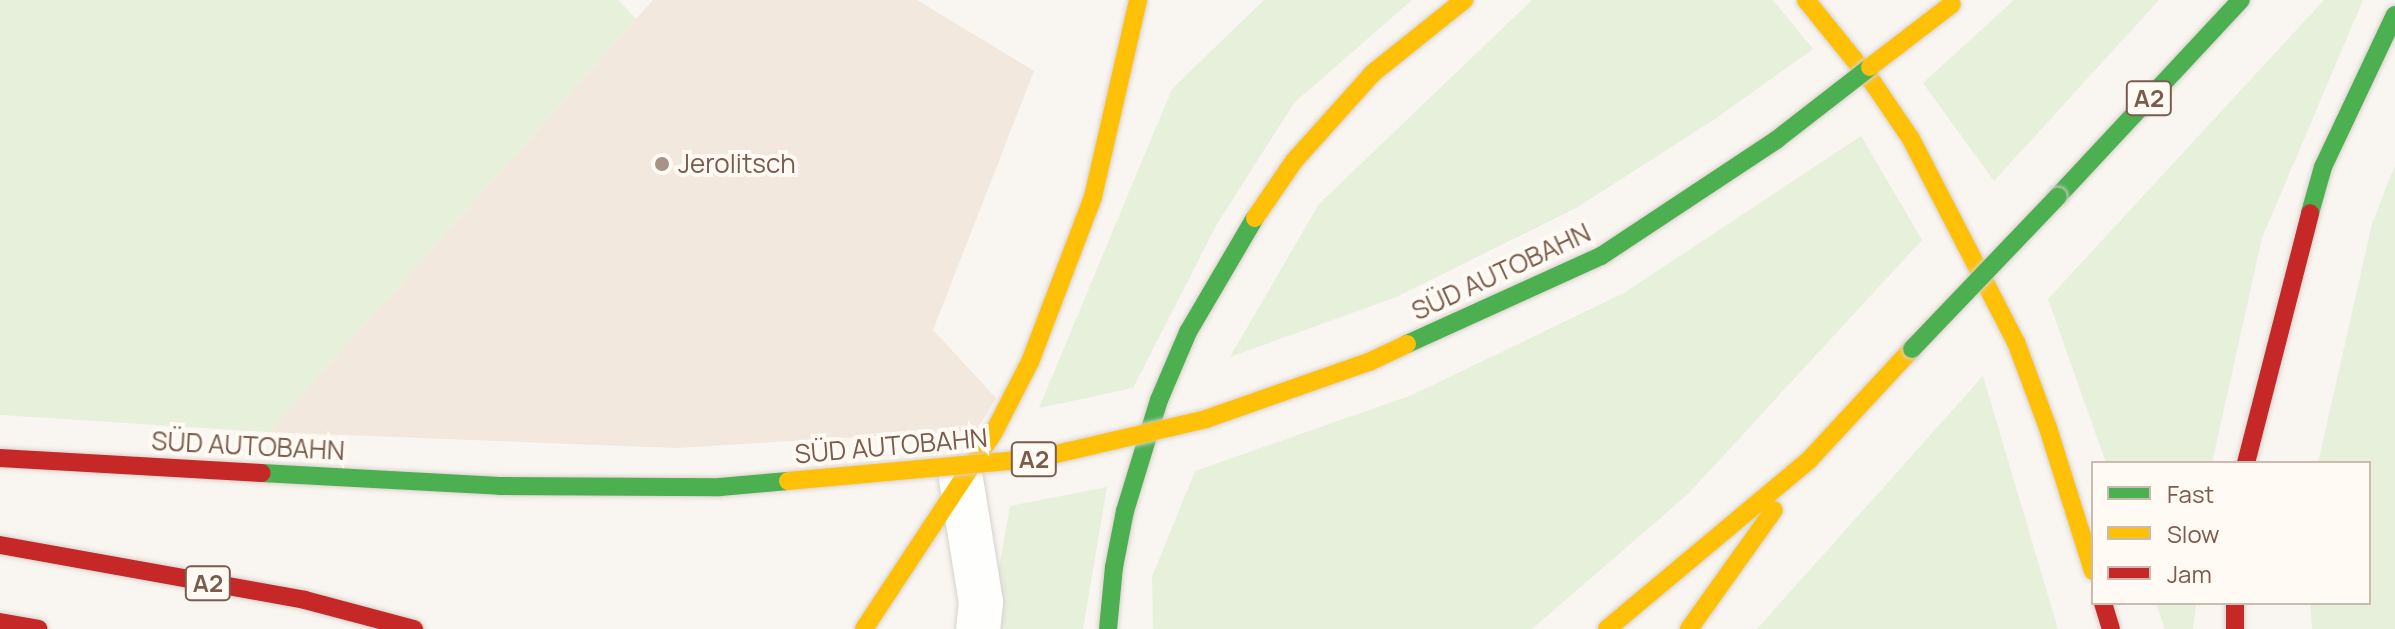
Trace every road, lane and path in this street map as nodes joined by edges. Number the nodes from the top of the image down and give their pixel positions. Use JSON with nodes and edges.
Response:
{"nodes":[{"id":1,"x":1138,"y":0,"type":"edge"},
{"id":2,"x":1464,"y":0,"type":"edge"},
{"id":3,"x":1806,"y":0,"type":"edge"},
{"id":4,"x":2241,"y":0,"type":"edge"},
{"id":5,"x":1954,"y":2,"type":"edge"},
{"id":6,"x":2395,"y":15,"type":"edge"},
{"id":7,"x":0,"y":458,"type":"edge"},
{"id":8,"x":1810,"y":459,"type":"junction"},
{"id":9,"x":2246,"y":461,"type":"edge"},
{"id":10,"x":961,"y":479,"type":"junction"},
{"id":11,"x":0,"y":545,"type":"edge"},
{"id":12,"x":2091,"y":565,"type":"edge"},
{"id":13,"x":2104,"y":605,"type":"edge"},
{"id":14,"x":2235,"y":605,"type":"edge"},
{"id":15,"x":0,"y":622,"type":"edge"},
{"id":16,"x":38,"y":629,"type":"edge"},
{"id":17,"x":414,"y":629,"type":"edge"},
{"id":18,"x":864,"y":629,"type":"edge"},
{"id":19,"x":978,"y":629,"type":"edge"},
{"id":20,"x":1108,"y":629,"type":"edge"},
{"id":21,"x":1607,"y":629,"type":"edge"},
{"id":22,"x":1689,"y":629,"type":"edge"},
{"id":23,"x":2111,"y":629,"type":"edge"},
{"id":24,"x":2235,"y":629,"type":"edge"}],
"edges":[{"from":1,"to":10,"type":"main road"},
{"from":2,"to":20,"type":"main road"},
{"from":3,"to":12,"type":"main road"},
{"from":4,"to":8,"type":"main road","number":"A2","bridge":true},
{"from":5,"to":7,"type":"main road","name":"SÜD AUTOBAHN","number":"A2","bridge":true},
{"from":6,"to":9,"type":"main road"},
{"from":8,"to":21,"type":"main road","number":"A2"},
{"from":8,"to":22,"type":"main road"},
{"from":10,"to":18,"type":"main road"},
{"from":10,"to":19,"type":"street"},
{"from":11,"to":17,"type":"main road","number":"A2"},
{"from":13,"to":23,"type":"main road"},
{"from":14,"to":24,"type":"main road"},
{"from":15,"to":16,"type":"main road"}]}
